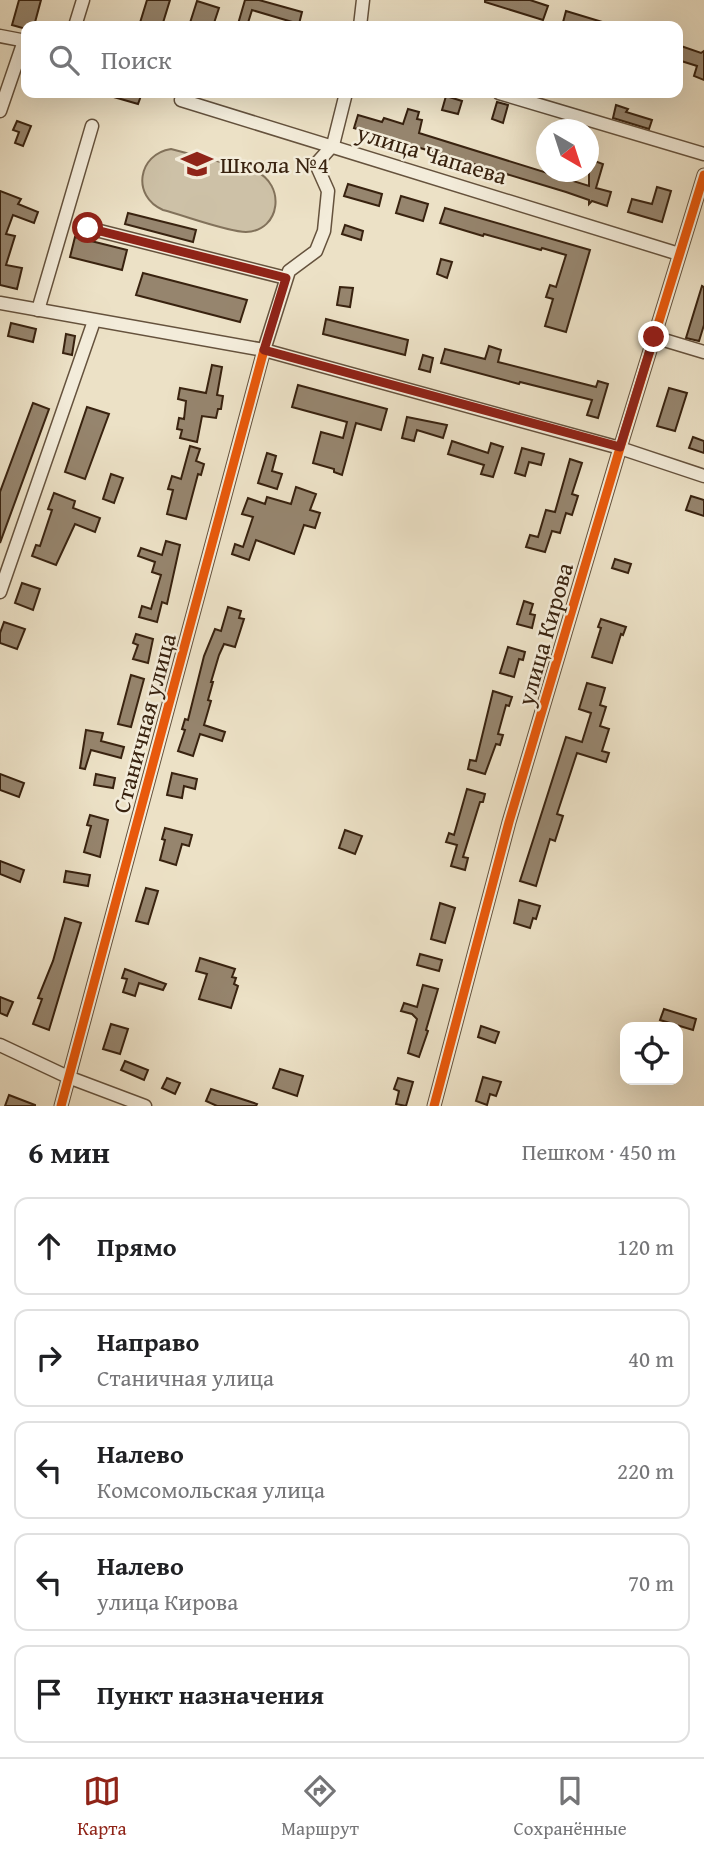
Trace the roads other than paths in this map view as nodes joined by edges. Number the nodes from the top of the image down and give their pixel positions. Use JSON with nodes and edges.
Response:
{"nodes":[{"id":1,"x":83,"y":0,"type":"edge"},
{"id":2,"x":363,"y":0,"type":"edge"},
{"id":3,"x":77,"y":21,"type":"edge"},
{"id":4,"x":361,"y":21,"type":"edge"},
{"id":5,"x":0,"y":36,"type":"edge"},
{"id":6,"x":21,"y":40,"type":"edge"},
{"id":7,"x":21,"y":52,"type":"edge"},
{"id":8,"x":345,"y":98,"type":"edge"},
{"id":9,"x":516,"y":98,"type":"edge"},
{"id":10,"x":181,"y":100,"type":"dead end"},
{"id":11,"x":0,"y":111,"type":"edge"},
{"id":12,"x":92,"y":126,"type":"dead end"},
{"id":13,"x":333,"y":145,"type":"junction"},
{"id":14,"x":704,"y":154,"type":"edge"},
{"id":15,"x":704,"y":175,"type":"edge"},
{"id":16,"x":699,"y":206,"type":"edge"},
{"id":17,"x":88,"y":228,"type":"dead end"},
{"id":18,"x":679,"y":254,"type":"junction"},
{"id":19,"x":286,"y":278,"type":"junction"},
{"id":20,"x":0,"y":303,"type":"edge"},
{"id":21,"x":38,"y":310,"type":"junction"},
{"id":22,"x":94,"y":321,"type":"junction"},
{"id":23,"x":654,"y":337,"type":"junction"},
{"id":24,"x":264,"y":350,"type":"junction"},
{"id":25,"x":704,"y":352,"type":"edge"},
{"id":26,"x":620,"y":447,"type":"junction"},
{"id":27,"x":704,"y":476,"type":"edge"},
{"id":28,"x":0,"y":592,"type":"edge"},
{"id":29,"x":0,"y":1045,"type":"edge"},
{"id":30,"x":68,"y":1077,"type":"junction"},
{"id":31,"x":61,"y":1106,"type":"edge"},
{"id":32,"x":145,"y":1106,"type":"edge"},
{"id":33,"x":434,"y":1106,"type":"edge"}],
"edges":[{"from":1,"to":3,"type":"street"},
{"from":2,"to":4,"type":"street"},
{"from":5,"to":6,"type":"street"},
{"from":7,"to":11,"type":"street"},
{"from":8,"to":13,"type":"street"},
{"from":9,"to":14,"type":"street"},
{"from":10,"to":13,"type":"street","name":"улица Чапаева"},
{"from":12,"to":21,"type":"street"},
{"from":13,"to":18,"type":"street","name":"улица Чапаева"},
{"from":13,"to":19,"type":"street"},
{"from":15,"to":16,"type":"street","name":"улица Кирова"},
{"from":16,"to":18,"type":"street","name":"улица Кирова"},
{"from":17,"to":19,"type":"street"},
{"from":18,"to":23,"type":"street","name":"улица Кирова"},
{"from":19,"to":24,"type":"street","name":"Станичная улица"},
{"from":20,"to":21,"type":"street"},
{"from":21,"to":22,"type":"street"},
{"from":22,"to":24,"type":"street"},
{"from":22,"to":28,"type":"street"},
{"from":23,"to":25,"type":"street"},
{"from":23,"to":26,"type":"street","name":"улица Кирова"},
{"from":24,"to":26,"type":"street"},
{"from":24,"to":30,"type":"street","name":"Станичная улица"},
{"from":26,"to":27,"type":"street"},
{"from":26,"to":33,"type":"street","name":"улица Кирова"},
{"from":29,"to":30,"type":"street"},
{"from":30,"to":31,"type":"street","name":"Станичная улица"},
{"from":30,"to":32,"type":"street"}]}
